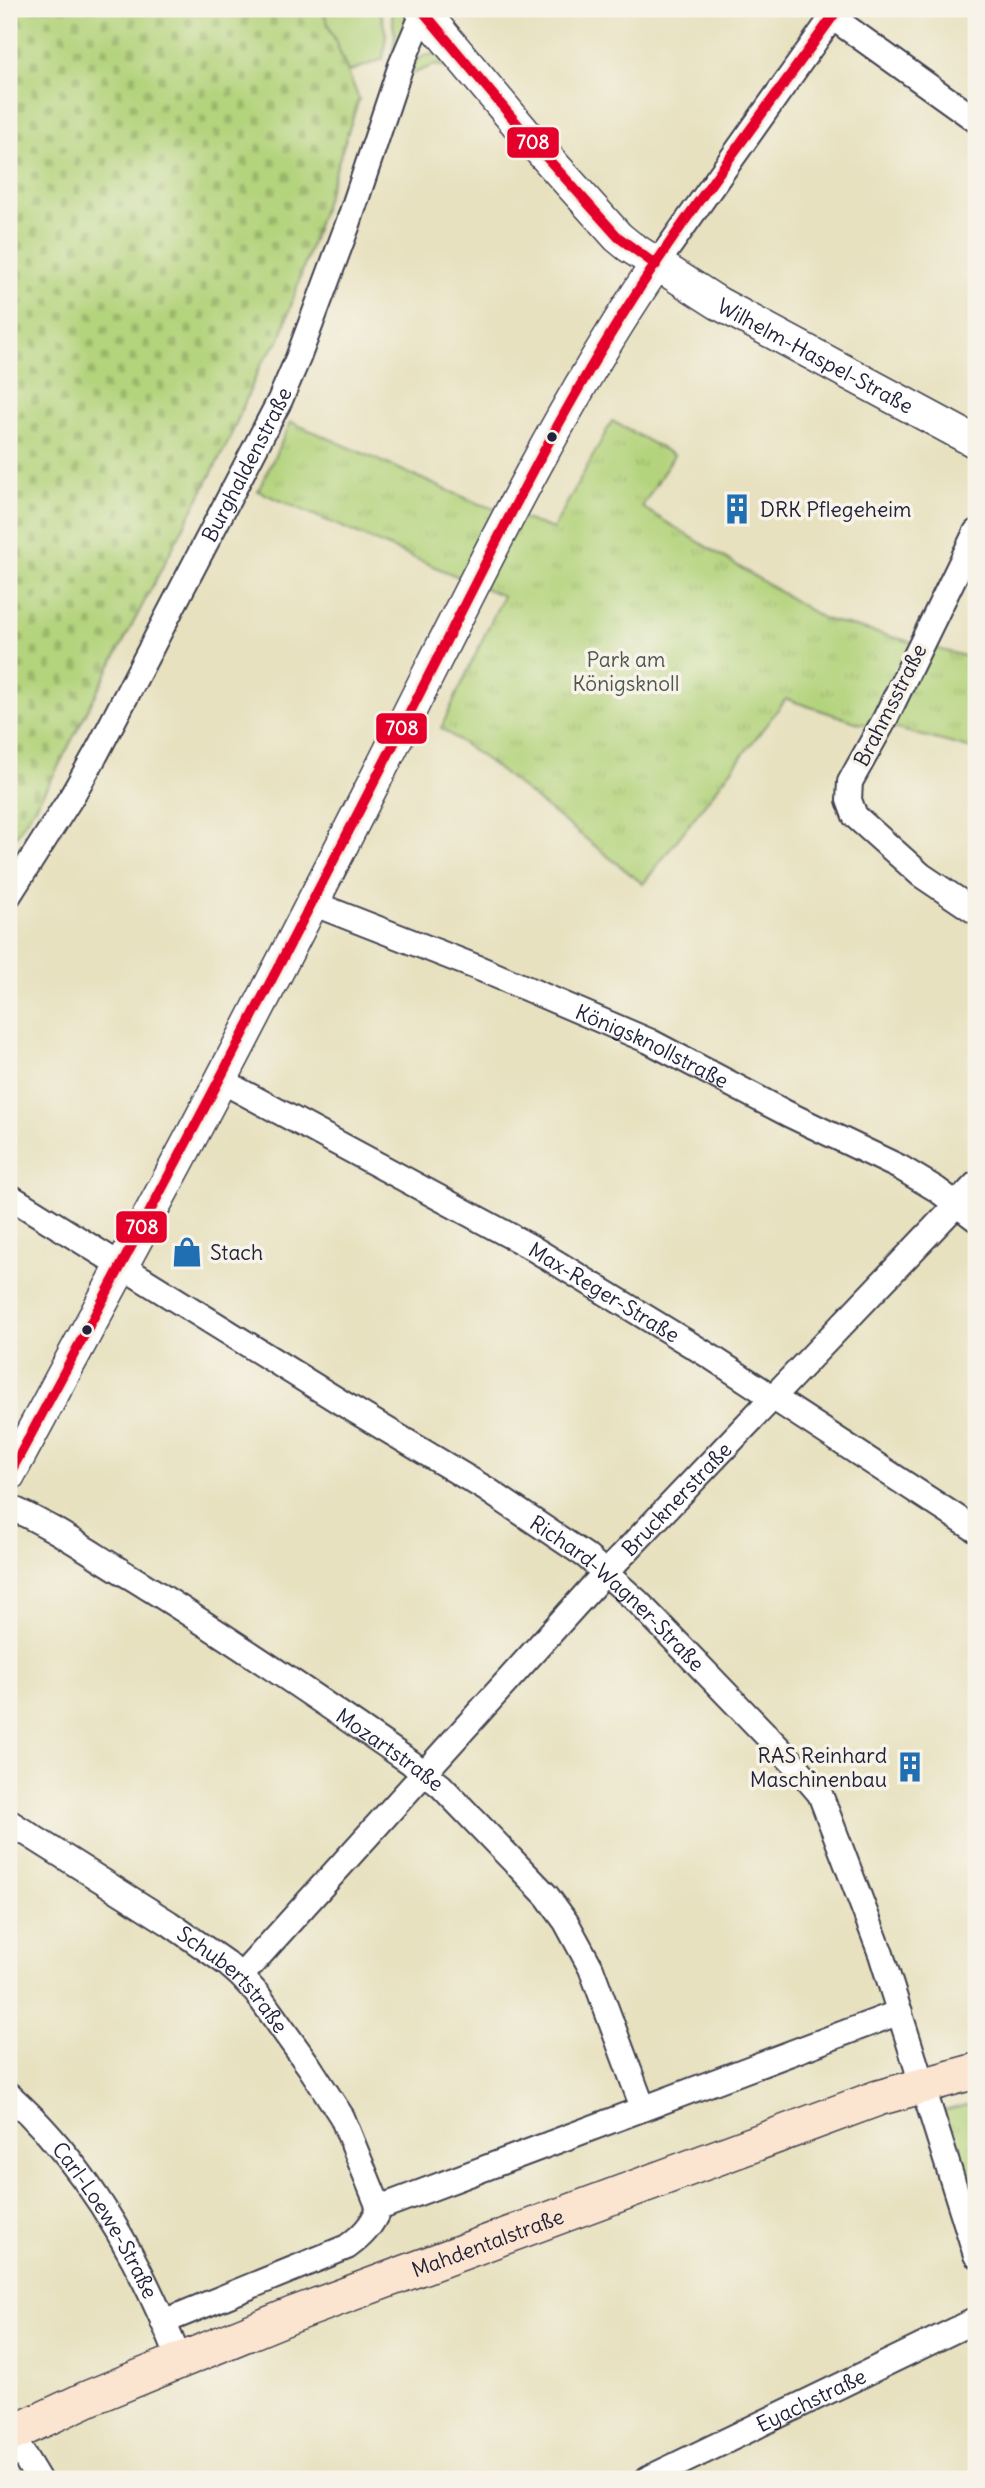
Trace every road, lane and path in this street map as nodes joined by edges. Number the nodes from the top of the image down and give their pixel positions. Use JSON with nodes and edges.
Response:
{"nodes":[{"id":1,"x":423,"y":10,"type":"edge"},
{"id":2,"x":835,"y":13,"type":"edge"},
{"id":3,"x":976,"y":120,"type":"edge"},
{"id":4,"x":656,"y":265,"type":"junction"},
{"id":5,"x":976,"y":442,"type":"edge"},
{"id":6,"x":976,"y":532,"type":"edge"},
{"id":7,"x":9,"y":895,"type":"edge"},
{"id":8,"x":312,"y":903,"type":"junction"},
{"id":9,"x":976,"y":912,"type":"edge"},
{"id":10,"x":219,"y":1080,"type":"junction"},
{"id":11,"x":976,"y":1184,"type":"edge"},
{"id":12,"x":9,"y":1196,"type":"edge"},
{"id":13,"x":957,"y":1203,"type":"junction"},
{"id":14,"x":976,"y":1219,"type":"edge"},
{"id":15,"x":121,"y":1267,"type":"junction"},
{"id":16,"x":772,"y":1398,"type":"junction"},
{"id":17,"x":9,"y":1475,"type":"edge"},
{"id":18,"x":9,"y":1507,"type":"edge"},
{"id":19,"x":976,"y":1530,"type":"edge"},
{"id":20,"x":606,"y":1572,"type":"junction"},
{"id":21,"x":426,"y":1773,"type":"junction"},
{"id":22,"x":9,"y":1822,"type":"edge"},
{"id":23,"x":241,"y":1976,"type":"junction"},
{"id":24,"x":900,"y":2012,"type":"junction"},
{"id":25,"x":976,"y":2071,"type":"edge"},
{"id":26,"x":922,"y":2085,"type":"junction"},
{"id":27,"x":9,"y":2095,"type":"edge"},
{"id":28,"x":643,"y":2108,"type":"junction"},
{"id":29,"x":379,"y":2208,"type":"junction"},
{"id":30,"x":976,"y":2255,"type":"edge"},
{"id":31,"x":976,"y":2320,"type":"edge"},
{"id":32,"x":163,"y":2322,"type":"junction"},
{"id":33,"x":180,"y":2362,"type":"junction"},
{"id":34,"x":10,"y":2435,"type":"edge"},
{"id":35,"x":38,"y":2479,"type":"edge"},
{"id":36,"x":647,"y":2479,"type":"edge"}],
"edges":[{"from":1,"to":4,"type":"street","name":"Wilhelm-Haspel-Straße"},
{"from":1,"to":7,"type":"street","name":"Burghaldenstraße"},
{"from":2,"to":3,"type":"street"},
{"from":2,"to":4,"type":"street"},
{"from":4,"to":5,"type":"street","name":"Wilhelm-Haspel-Straße"},
{"from":4,"to":8,"type":"street"},
{"from":6,"to":9,"type":"street","name":"Brahmsstraße"},
{"from":8,"to":10,"type":"street"},
{"from":8,"to":13,"type":"street","name":"Königsknollstraße"},
{"from":10,"to":15,"type":"street"},
{"from":10,"to":16,"type":"street","name":"Max-Reger-Straße"},
{"from":11,"to":13,"type":"street","name":"Brucknerstraße"},
{"from":12,"to":15,"type":"street","name":"Richard-Wagner-Straße"},
{"from":13,"to":14,"type":"street","name":"Königsknollstraße"},
{"from":13,"to":16,"type":"street","name":"Brucknerstraße"},
{"from":15,"to":17,"type":"street"},
{"from":15,"to":20,"type":"street","name":"Richard-Wagner-Straße"},
{"from":16,"to":19,"type":"street","name":"Max-Reger-Straße"},
{"from":16,"to":20,"type":"street","name":"Brucknerstraße"},
{"from":18,"to":21,"type":"street","name":"Mozartstraße"},
{"from":20,"to":21,"type":"street","name":"Brucknerstraße"},
{"from":20,"to":24,"type":"street","name":"Richard-Wagner-Straße"},
{"from":21,"to":23,"type":"street","name":"Brucknerstraße"},
{"from":21,"to":28,"type":"street","name":"Mozartstraße"},
{"from":22,"to":23,"type":"street","name":"Schubertstraße"},
{"from":23,"to":29,"type":"street","name":"Schubertstraße"},
{"from":24,"to":26,"type":"street","name":"Richard-Wagner-Straße"},
{"from":24,"to":28,"type":"street"},
{"from":25,"to":26,"type":"main road","name":"Mahdentalstraße"},
{"from":26,"to":30,"type":"street","name":"Richard-Wagner-Straße"},
{"from":26,"to":33,"type":"main road","name":"Mahdentalstraße"},
{"from":27,"to":32,"type":"street","name":"Carl-Loewe-Straße"},
{"from":28,"to":29,"type":"street"},
{"from":29,"to":32,"type":"street"},
{"from":31,"to":36,"type":"street","name":"Eyachstraße"},
{"from":32,"to":33,"type":"street","name":"Carl-Loewe-Straße"},
{"from":33,"to":34,"type":"main road","name":"Mahdentalstraße"},
{"from":34,"to":35,"type":"street"}]}
